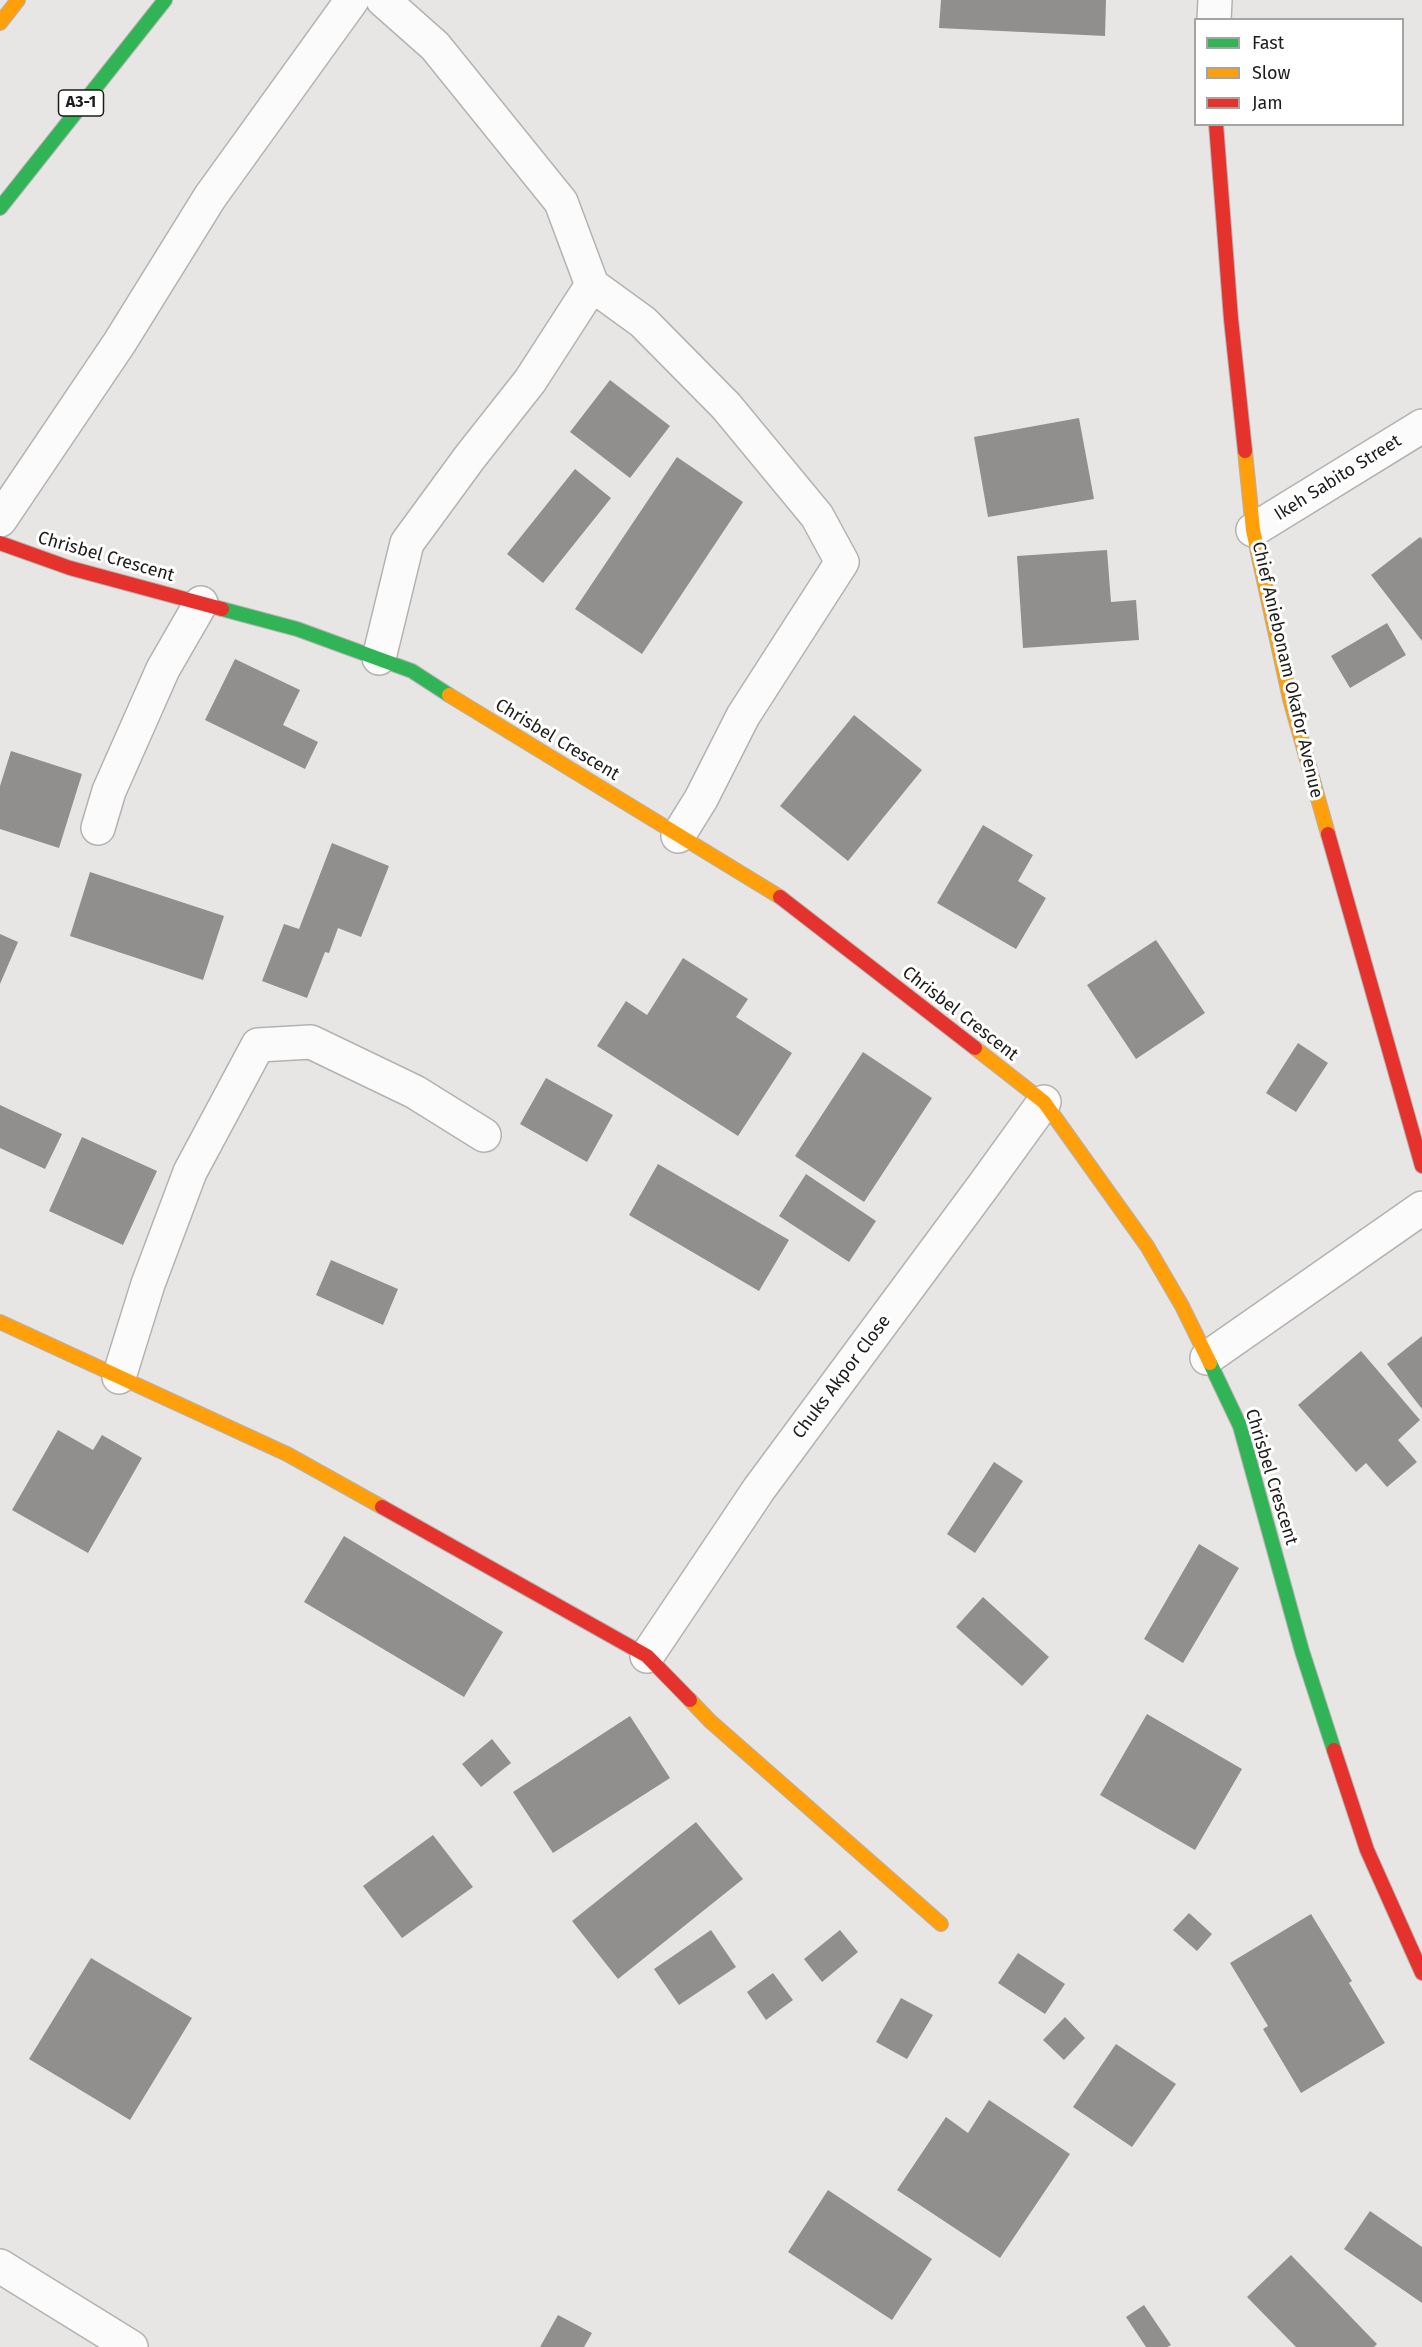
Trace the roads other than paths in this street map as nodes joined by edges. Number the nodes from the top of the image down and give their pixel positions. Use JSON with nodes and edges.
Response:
{"nodes":[{"id":1,"x":18,"y":0,"type":"edge"},
{"id":2,"x":165,"y":0,"type":"edge"},
{"id":3,"x":352,"y":0,"type":"edge"},
{"id":4,"x":382,"y":0,"type":"edge"},
{"id":5,"x":1215,"y":0,"type":"edge"},
{"id":6,"x":1214,"y":18,"type":"edge"},
{"id":7,"x":0,"y":23,"type":"edge"},
{"id":8,"x":1216,"y":126,"type":"edge"},
{"id":9,"x":0,"y":208,"type":"edge"},
{"id":10,"x":592,"y":285,"type":"junction"},
{"id":11,"x":1422,"y":426,"type":"edge"},
{"id":12,"x":0,"y":520,"type":"edge"},
{"id":13,"x":1253,"y":530,"type":"junction"},
{"id":14,"x":0,"y":543,"type":"edge"},
{"id":15,"x":201,"y":603,"type":"junction"},
{"id":16,"x":379,"y":658,"type":"junction"},
{"id":17,"x":98,"y":828,"type":"dead end"},
{"id":18,"x":678,"y":836,"type":"junction"},
{"id":19,"x":1044,"y":1102,"type":"junction"},
{"id":20,"x":484,"y":1135,"type":"dead end"},
{"id":21,"x":1422,"y":1166,"type":"edge"},
{"id":22,"x":1422,"y":1208,"type":"edge"},
{"id":23,"x":0,"y":1322,"type":"edge"},
{"id":24,"x":1207,"y":1358,"type":"junction"},
{"id":25,"x":119,"y":1377,"type":"junction"},
{"id":26,"x":647,"y":1656,"type":"junction"},
{"id":27,"x":941,"y":1924,"type":"dead end"},
{"id":28,"x":1422,"y":1973,"type":"edge"},
{"id":29,"x":0,"y":2266,"type":"edge"},
{"id":30,"x":131,"y":2347,"type":"edge"}],
"edges":[{"from":1,"to":7,"type":"main road"},
{"from":2,"to":9,"type":"main road","number":"A3-1"},
{"from":3,"to":12,"type":"street"},
{"from":4,"to":10,"type":"street"},
{"from":5,"to":6,"type":"street"},
{"from":8,"to":13,"type":"main road","name":"Chief Aniebonam Okafor Avenue"},
{"from":10,"to":16,"type":"street"},
{"from":10,"to":18,"type":"street"},
{"from":11,"to":13,"type":"street","name":"Ikeh Sabito Street"},
{"from":13,"to":21,"type":"main road","name":"Chief Aniebonam Okafor Avenue"},
{"from":14,"to":15,"type":"main road","name":"Chrisbel Crescent"},
{"from":15,"to":16,"type":"main road","name":"Chrisbel Crescent"},
{"from":15,"to":17,"type":"street"},
{"from":16,"to":18,"type":"main road","name":"Chrisbel Crescent"},
{"from":18,"to":19,"type":"main road","name":"Chrisbel Crescent"},
{"from":19,"to":24,"type":"main road","name":"Chrisbel Crescent"},
{"from":19,"to":26,"type":"street","name":"Chuks Akpor Close"},
{"from":20,"to":25,"type":"street"},
{"from":22,"to":24,"type":"street"},
{"from":23,"to":25,"type":"main road"},
{"from":24,"to":28,"type":"main road","name":"Chrisbel Crescent"},
{"from":25,"to":26,"type":"main road"},
{"from":26,"to":27,"type":"main road"},
{"from":29,"to":30,"type":"street"}]}
